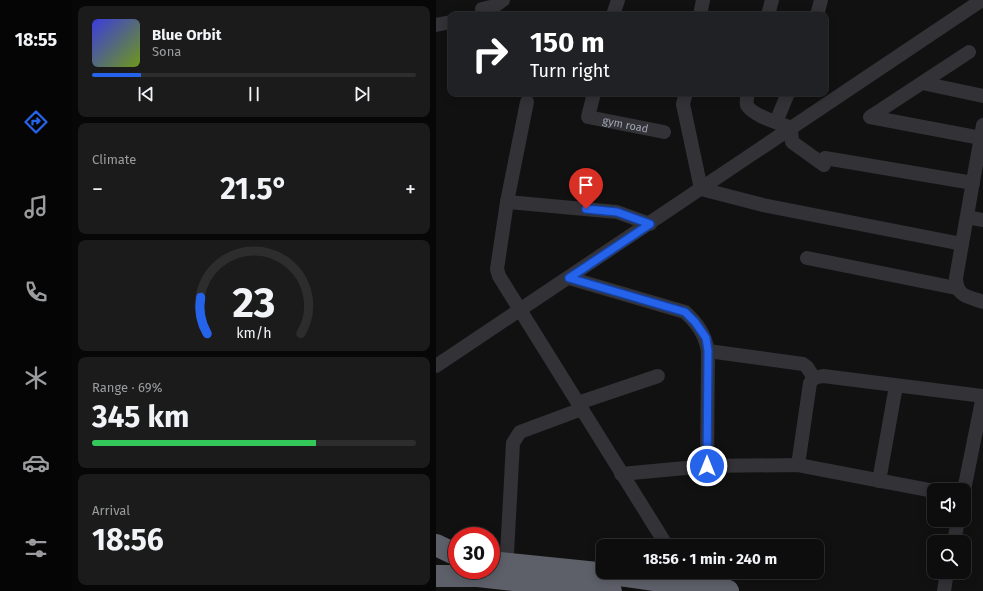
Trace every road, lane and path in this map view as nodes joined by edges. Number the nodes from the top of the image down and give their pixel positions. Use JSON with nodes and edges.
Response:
{"nodes":[{"id":1,"x":503,"y":0,"type":"edge"},
{"id":2,"x":618,"y":0,"type":"edge"},
{"id":3,"x":703,"y":0,"type":"edge"},
{"id":4,"x":772,"y":0,"type":"edge"},
{"id":5,"x":821,"y":0,"type":"edge"},
{"id":6,"x":979,"y":1,"type":"edge"},
{"id":7,"x":480,"y":8,"type":"edge"},
{"id":8,"x":614,"y":12,"type":"edge"},
{"id":9,"x":701,"y":12,"type":"edge"},
{"id":10,"x":769,"y":12,"type":"edge"},
{"id":11,"x":818,"y":12,"type":"edge"},
{"id":12,"x":448,"y":23,"type":"edge"},
{"id":13,"x":436,"y":25,"type":"edge"},
{"id":14,"x":969,"y":52,"type":"dead end"},
{"id":15,"x":922,"y":83,"type":"junction"},
{"id":16,"x":593,"y":96,"type":"edge"},
{"id":17,"x":685,"y":96,"type":"edge"},
{"id":18,"x":747,"y":96,"type":"edge"},
{"id":19,"x":787,"y":96,"type":"edge"},
{"id":20,"x":983,"y":96,"type":"edge"},
{"id":21,"x":528,"y":102,"type":"dead end"},
{"id":22,"x":776,"y":122,"type":"junction"},
{"id":23,"x":791,"y":128,"type":"junction"},
{"id":24,"x":664,"y":132,"type":"dead end"},
{"id":25,"x":982,"y":132,"type":"edge"},
{"id":26,"x":973,"y":183,"type":"junction"},
{"id":27,"x":701,"y":189,"type":"junction"},
{"id":28,"x":507,"y":202,"type":"junction"},
{"id":29,"x":967,"y":217,"type":"junction"},
{"id":30,"x":983,"y":220,"type":"edge"},
{"id":31,"x":650,"y":224,"type":"junction"},
{"id":32,"x":962,"y":244,"type":"junction"},
{"id":33,"x":807,"y":258,"type":"dead end"},
{"id":34,"x":569,"y":278,"type":"junction"},
{"id":35,"x":956,"y":288,"type":"junction"},
{"id":36,"x":983,"y":302,"type":"edge"},
{"id":37,"x":521,"y":310,"type":"junction"},
{"id":38,"x":708,"y":351,"type":"junction"},
{"id":39,"x":436,"y":366,"type":"edge"},
{"id":40,"x":658,"y":376,"type":"dead end"},
{"id":41,"x":814,"y":378,"type":"junction"},
{"id":42,"x":896,"y":386,"type":"junction"},
{"id":43,"x":983,"y":396,"type":"edge"},
{"id":44,"x":580,"y":406,"type":"junction"},
{"id":45,"x":798,"y":465,"type":"junction"},
{"id":46,"x":707,"y":466,"type":"junction"},
{"id":47,"x":621,"y":474,"type":"junction"},
{"id":48,"x":879,"y":481,"type":"junction"},
{"id":49,"x":965,"y":483,"type":"edge"},
{"id":50,"x":927,"y":490,"type":"edge"},
{"id":51,"x":663,"y":539,"type":"edge"},
{"id":52,"x":436,"y":546,"type":"edge"},
{"id":53,"x":448,"y":551,"type":"edge"},
{"id":54,"x":501,"y":568,"type":"edge"},
{"id":55,"x":596,"y":573,"type":"edge"},
{"id":56,"x":436,"y":576,"type":"edge"},
{"id":57,"x":690,"y":579,"type":"edge"},
{"id":58,"x":946,"y":579,"type":"edge"},
{"id":59,"x":611,"y":591,"type":"edge"},
{"id":60,"x":728,"y":591,"type":"edge"},
{"id":61,"x":944,"y":591,"type":"edge"}],
"edges":[{"from":1,"to":7,"type":"street"},
{"from":2,"to":8,"type":"street"},
{"from":3,"to":9,"type":"street"},
{"from":4,"to":10,"type":"street"},
{"from":5,"to":11,"type":"street"},
{"from":6,"to":23,"type":"street"},
{"from":12,"to":13,"type":"street"},
{"from":14,"to":15,"type":"street"},
{"from":15,"to":20,"type":"street"},
{"from":15,"to":25,"type":"street"},
{"from":16,"to":24,"type":"street","name":"gym road"},
{"from":17,"to":27,"type":"street"},
{"from":18,"to":22,"type":"street"},
{"from":19,"to":22,"type":"street"},
{"from":21,"to":28,"type":"street"},
{"from":22,"to":23,"type":"street"},
{"from":23,"to":26,"type":"street"},
{"from":23,"to":27,"type":"street"},
{"from":25,"to":26,"type":"street"},
{"from":26,"to":29,"type":"street"},
{"from":27,"to":31,"type":"street"},
{"from":27,"to":32,"type":"street"},
{"from":28,"to":31,"type":"street"},
{"from":28,"to":37,"type":"street"},
{"from":29,"to":30,"type":"street"},
{"from":29,"to":32,"type":"street"},
{"from":31,"to":34,"type":"street"},
{"from":32,"to":35,"type":"street"},
{"from":33,"to":35,"type":"street"},
{"from":34,"to":37,"type":"street"},
{"from":34,"to":38,"type":"street"},
{"from":35,"to":36,"type":"street"},
{"from":37,"to":39,"type":"street"},
{"from":37,"to":44,"type":"street"},
{"from":38,"to":41,"type":"street"},
{"from":38,"to":46,"type":"street"},
{"from":40,"to":44,"type":"street"},
{"from":41,"to":42,"type":"street"},
{"from":41,"to":45,"type":"street"},
{"from":42,"to":43,"type":"street"},
{"from":42,"to":48,"type":"street"},
{"from":43,"to":49,"type":"street"},
{"from":44,"to":47,"type":"street"},
{"from":44,"to":54,"type":"street"},
{"from":45,"to":46,"type":"street"},
{"from":45,"to":48,"type":"street"},
{"from":46,"to":47,"type":"street"},
{"from":47,"to":51,"type":"street"},
{"from":48,"to":50,"type":"street"},
{"from":52,"to":53,"type":"highway"},
{"from":54,"to":55,"type":"highway"},
{"from":54,"to":56,"type":"highway"},
{"from":54,"to":59,"type":"highway"},
{"from":57,"to":60,"type":"highway"},
{"from":58,"to":61,"type":"street"}]}
